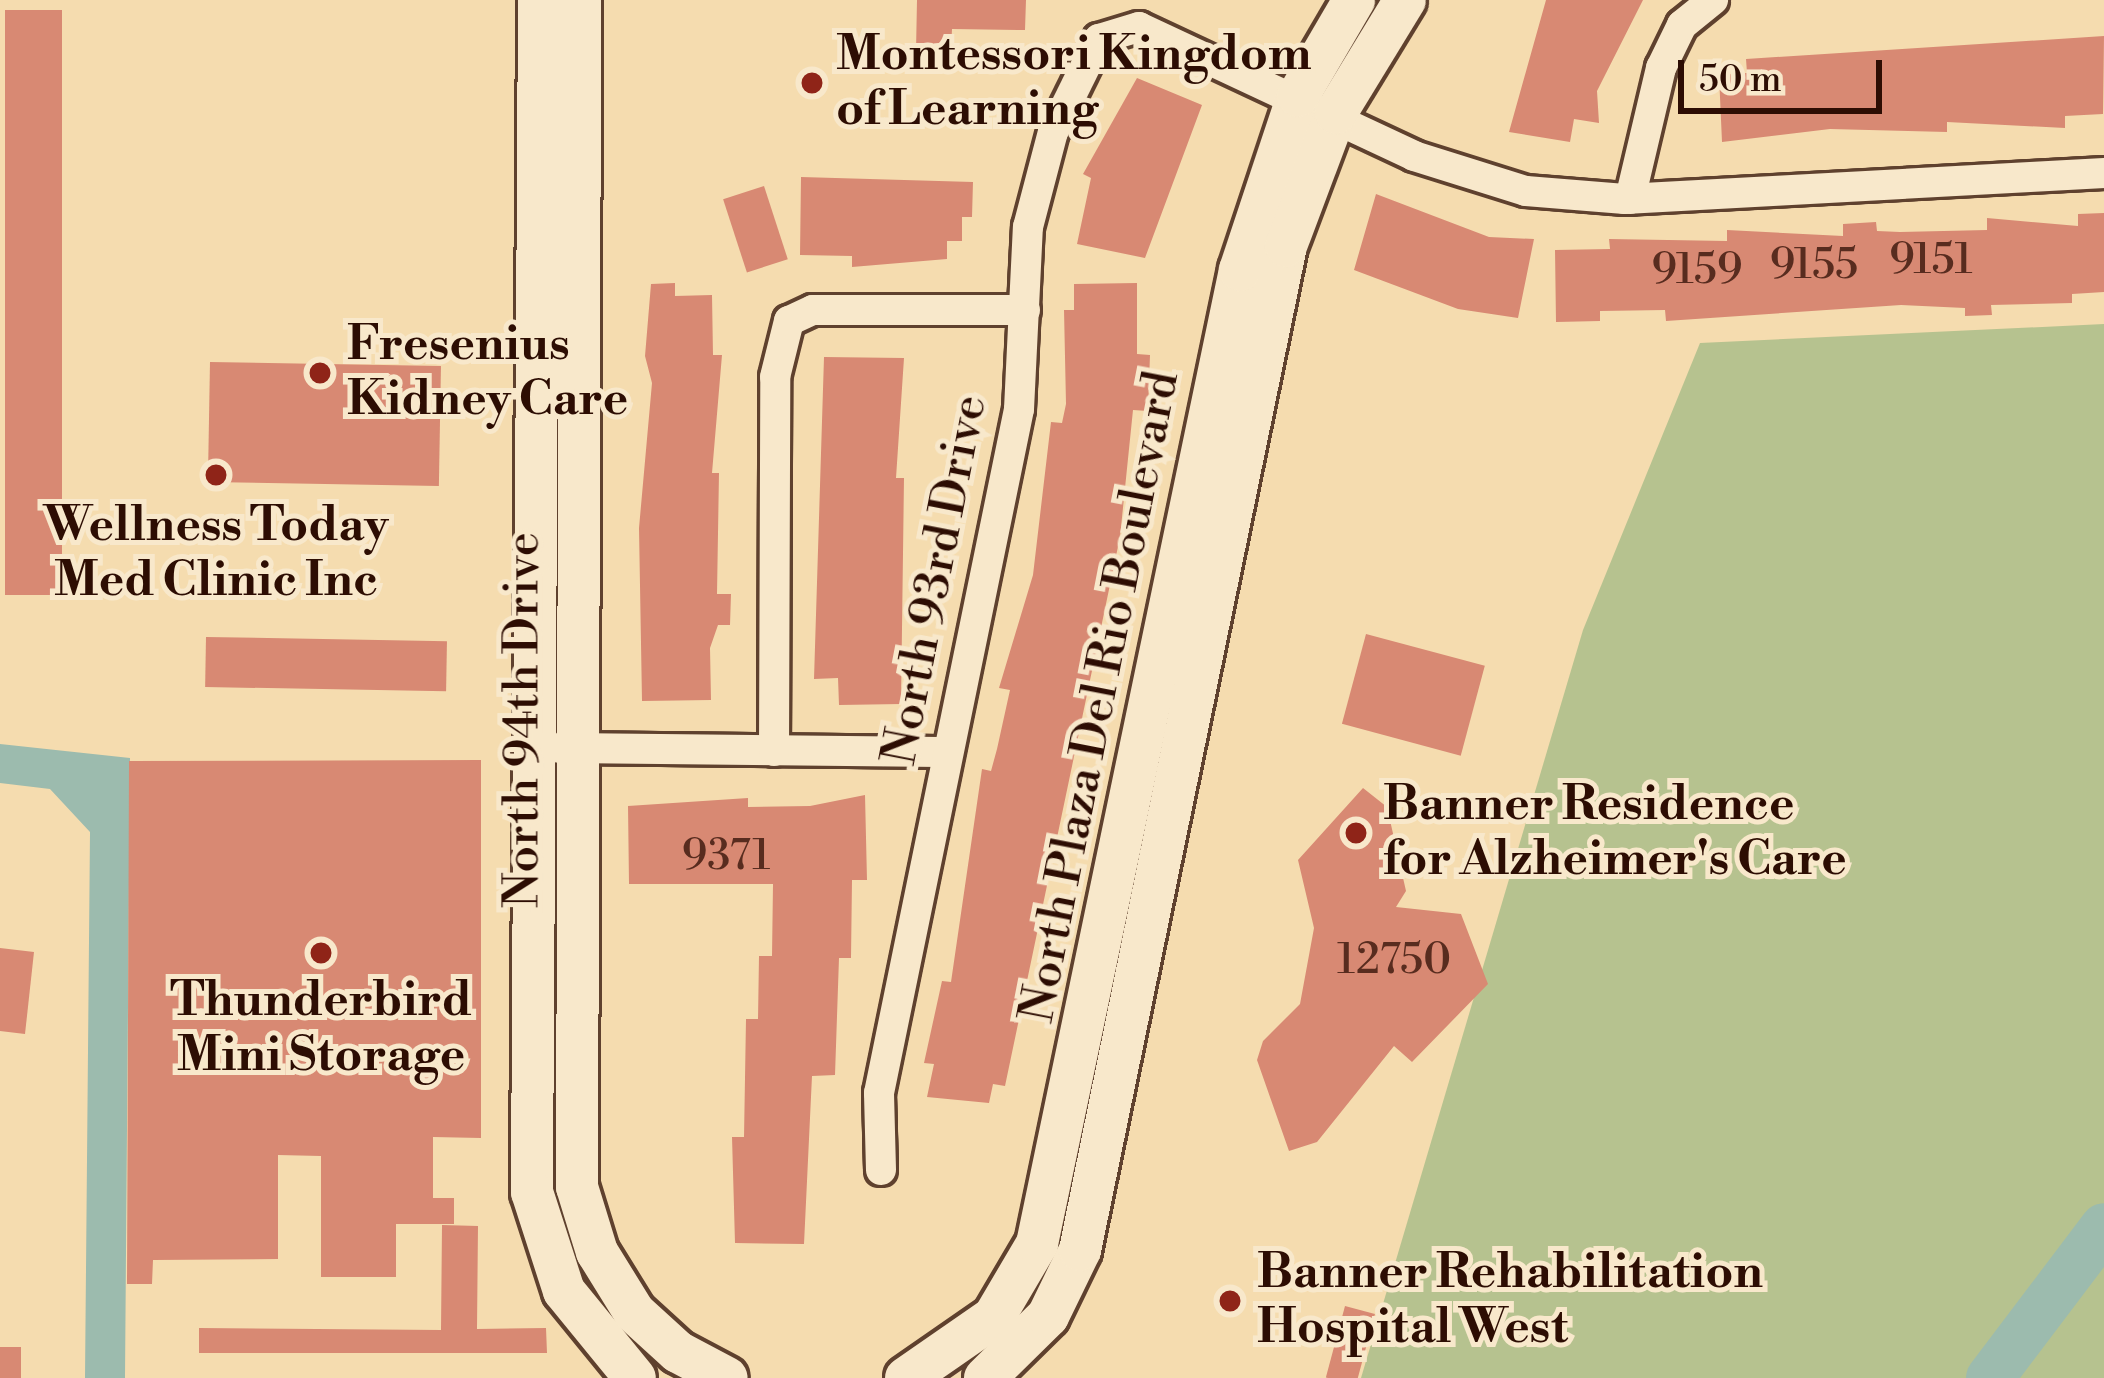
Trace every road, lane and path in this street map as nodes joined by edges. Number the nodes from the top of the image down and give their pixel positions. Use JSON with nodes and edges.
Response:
{"nodes":[{"id":1,"x":539,"y":0,"type":"edge"},
{"id":2,"x":580,"y":0,"type":"edge"},
{"id":3,"x":1354,"y":0,"type":"edge"},
{"id":4,"x":1405,"y":0,"type":"edge"},
{"id":5,"x":1713,"y":0,"type":"edge"},
{"id":6,"x":1317,"y":104,"type":"junction"},
{"id":7,"x":559,"y":114,"type":"junction"},
{"id":8,"x":2104,"y":173,"type":"edge"},
{"id":9,"x":1630,"y":199,"type":"junction"},
{"id":10,"x":1025,"y":310,"type":"junction"},
{"id":11,"x":555,"y":748,"type":"junction"},
{"id":12,"x":774,"y":751,"type":"junction"},
{"id":13,"x":948,"y":752,"type":"junction"},
{"id":14,"x":881,"y":1170,"type":"dead end"},
{"id":15,"x":635,"y":1378,"type":"edge"},
{"id":16,"x":727,"y":1378,"type":"edge"},
{"id":17,"x":906,"y":1378,"type":"edge"},
{"id":18,"x":985,"y":1378,"type":"edge"}],
"edges":[{"from":1,"to":7,"type":"street","name":"North 94th Drive"},
{"from":2,"to":7,"type":"street","name":"North 94th Drive"},
{"from":3,"to":6,"type":"street","name":"North Plaza Del Rio Boulevard"},
{"from":4,"to":6,"type":"street","name":"North Plaza Del Rio Boulevard"},
{"from":5,"to":9,"type":"street"},
{"from":6,"to":9,"type":"street"},
{"from":6,"to":10,"type":"street","name":"North 93rd Drive"},
{"from":6,"to":17,"type":"street","name":"North Plaza Del Rio Boulevard"},
{"from":6,"to":18,"type":"street","name":"North Plaza Del Rio Boulevard"},
{"from":7,"to":11,"type":"street","name":"North 94th Drive"},
{"from":8,"to":9,"type":"street"},
{"from":10,"to":12,"type":"street"},
{"from":10,"to":13,"type":"street","name":"North 93rd Drive"},
{"from":11,"to":12,"type":"street"},
{"from":11,"to":15,"type":"street","name":"North 94th Drive"},
{"from":11,"to":16,"type":"street","name":"North 94th Drive"},
{"from":12,"to":13,"type":"street"},
{"from":13,"to":14,"type":"street","name":"North 93rd Drive"}]}
